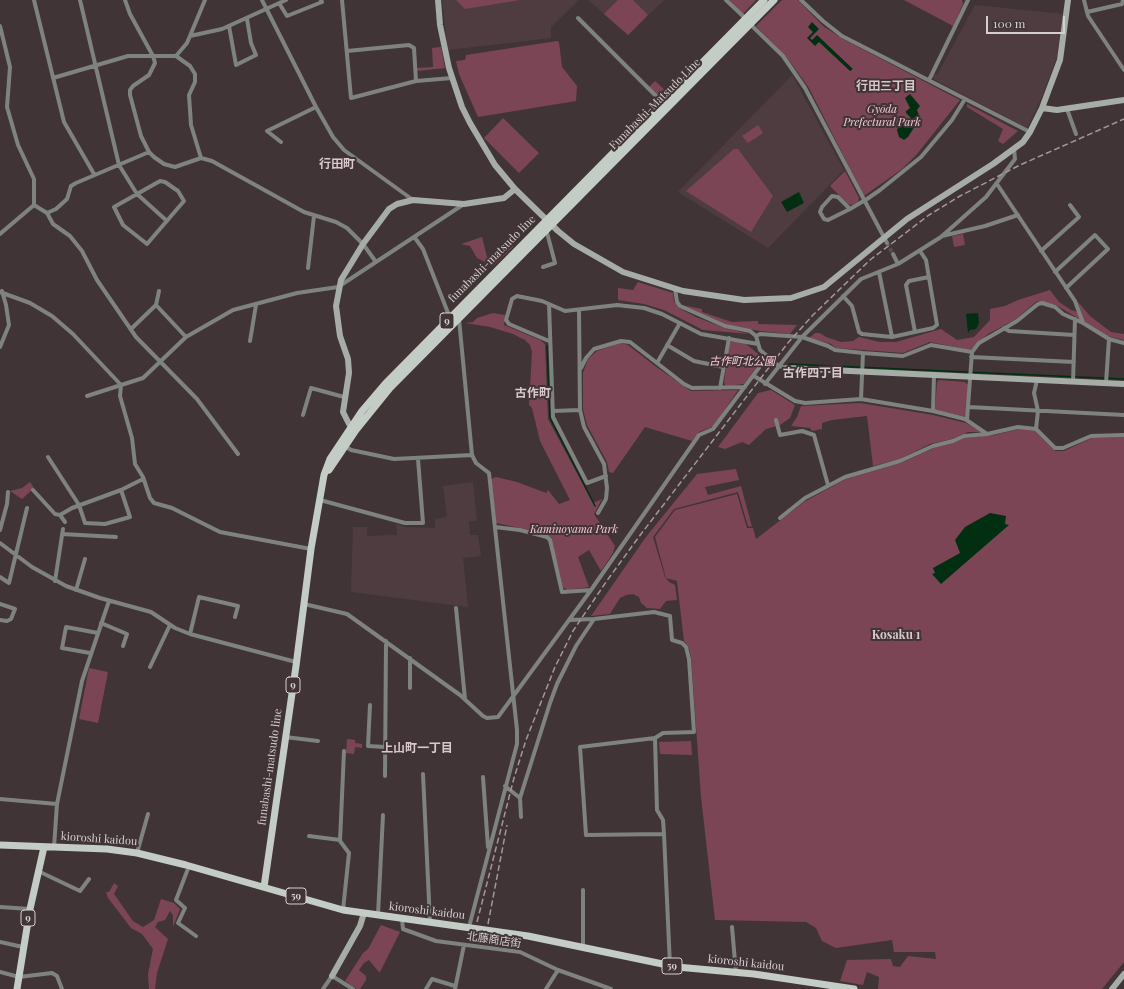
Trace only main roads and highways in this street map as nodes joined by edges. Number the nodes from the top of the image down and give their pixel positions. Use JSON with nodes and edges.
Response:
{"nodes":[{"id":1,"x":764,"y":0,"type":"edge"},
{"id":2,"x":774,"y":0,"type":"edge"},
{"id":3,"x":748,"y":21,"type":"junction"},
{"id":4,"x":548,"y":224,"type":"junction"},
{"id":5,"x":354,"y":428,"type":"junction"},
{"id":6,"x":323,"y":483,"type":"junction"},
{"id":7,"x":0,"y":845,"type":"edge"},
{"id":8,"x":44,"y":847,"type":"junction"},
{"id":9,"x":264,"y":887,"type":"junction"},
{"id":10,"x":17,"y":989,"type":"edge"},
{"id":11,"x":854,"y":989,"type":"edge"}],
"edges":[{"from":1,"to":3,"type":"main road","name":"Funabashi-Matsudo Line","number":"9"},
{"from":2,"to":3,"type":"main road","name":"Funabashi-Matsudo Line","number":"9"},
{"from":3,"to":4,"type":"main road","name":"Funabashi-Matsudo Line","number":"9"},
{"from":3,"to":4,"type":"main road","name":"Funabashi-Matsudo Line","number":"9"},
{"from":4,"to":5,"type":"main road","name":"funabashi-matsudo line","number":"9"},
{"from":4,"to":5,"type":"main road","name":"funabashi-matsudo line","number":"9"},
{"from":5,"to":6,"type":"main road","name":"funabashi-matsudo line","number":"9"},
{"from":5,"to":6,"type":"main road","name":"funabashi-matsudo line","number":"9"},
{"from":6,"to":9,"type":"main road","name":"funabashi-matsudo line","number":"9"},
{"from":7,"to":8,"type":"main road","name":"kioroshi kaidou"},
{"from":8,"to":9,"type":"main road","name":"kioroshi kaidou"},
{"from":8,"to":10,"type":"main road","number":"9"},
{"from":9,"to":11,"type":"main road","name":"kioroshi kaidou","number":"59"}]}
